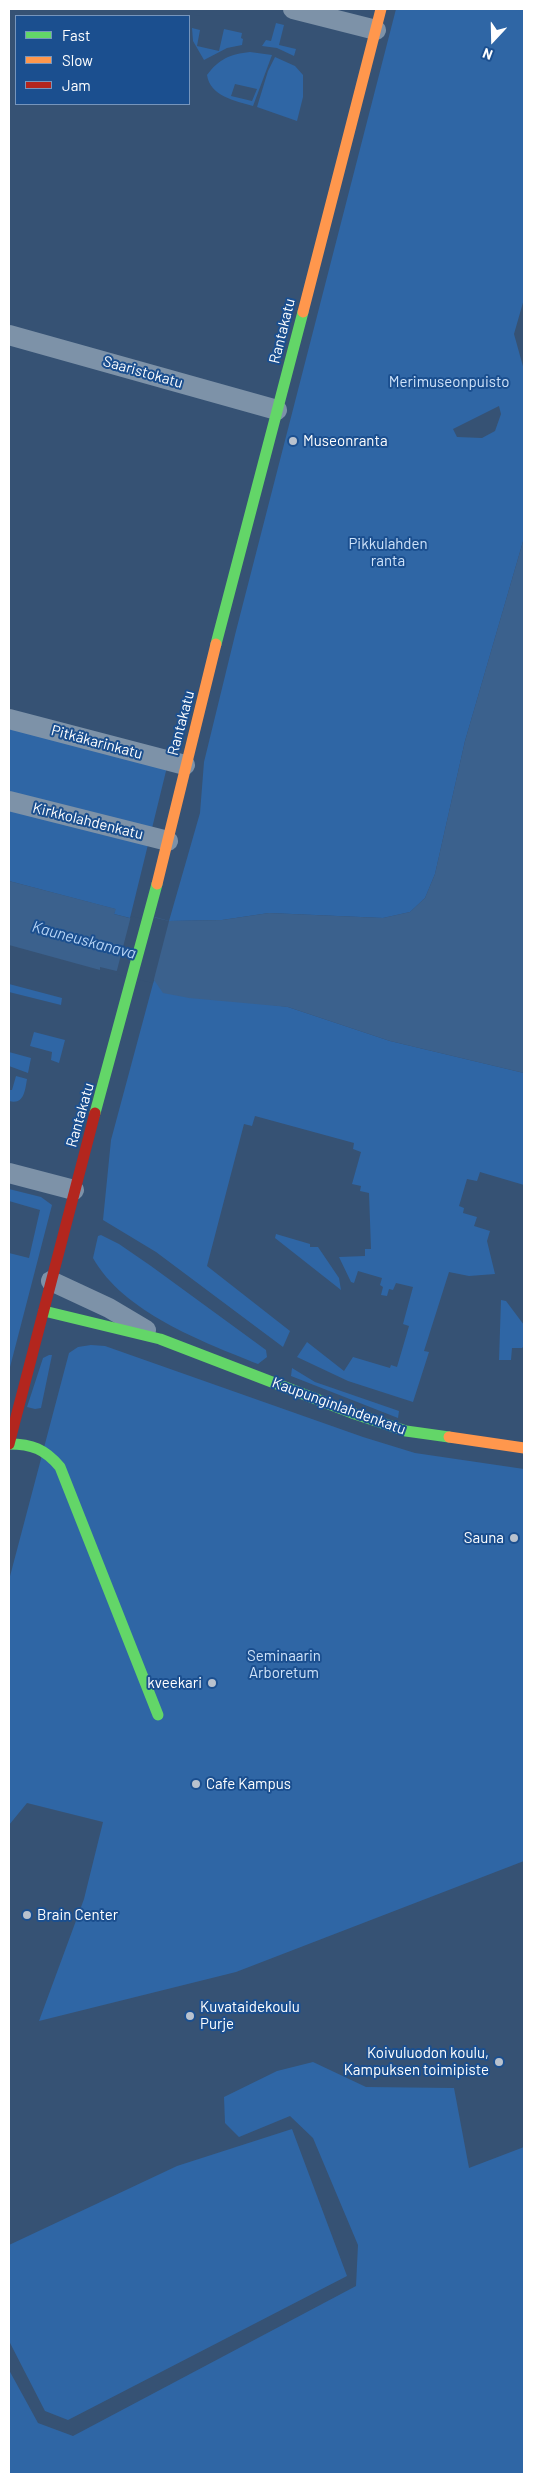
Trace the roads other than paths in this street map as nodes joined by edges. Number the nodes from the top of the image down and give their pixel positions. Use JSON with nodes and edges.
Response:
{"nodes":[{"id":1,"x":293,"y":9,"type":"edge"},
{"id":2,"x":381,"y":9,"type":"edge"},
{"id":3,"x":376,"y":30,"type":"junction"},
{"id":4,"x":9,"y":335,"type":"edge"},
{"id":5,"x":278,"y":410,"type":"junction"},
{"id":6,"x":9,"y":719,"type":"edge"},
{"id":7,"x":185,"y":765,"type":"junction"},
{"id":8,"x":9,"y":800,"type":"edge"},
{"id":9,"x":168,"y":841,"type":"junction"},
{"id":10,"x":9,"y":1172,"type":"edge"},
{"id":11,"x":74,"y":1190,"type":"junction"},
{"id":12,"x":51,"y":1281,"type":"junction"},
{"id":13,"x":44,"y":1311,"type":"junction"},
{"id":14,"x":160,"y":1339,"type":"junction"},
{"id":15,"x":9,"y":1444,"type":"edge"},
{"id":16,"x":524,"y":1448,"type":"edge"},
{"id":17,"x":158,"y":1715,"type":"dead end"}],
"edges":[{"from":1,"to":3,"type":"street"},
{"from":2,"to":3,"type":"street","name":"Rantakatu"},
{"from":3,"to":5,"type":"street","name":"Rantakatu"},
{"from":4,"to":5,"type":"street","name":"Saaristokatu"},
{"from":5,"to":7,"type":"street","name":"Rantakatu"},
{"from":6,"to":7,"type":"street","name":"Pitkäkarinkatu"},
{"from":7,"to":9,"type":"street","name":"Rantakatu"},
{"from":8,"to":9,"type":"street","name":"Kirkkolahdenkatu"},
{"from":9,"to":11,"type":"street","name":"Rantakatu"},
{"from":10,"to":11,"type":"street"},
{"from":11,"to":12,"type":"street","name":"Rantakatu"},
{"from":12,"to":13,"type":"street","name":"Rantakatu"},
{"from":12,"to":14,"type":"street","name":"Kaupunginlahdenkatu"},
{"from":13,"to":14,"type":"street","name":"Kaupunginlahdenkatu"},
{"from":13,"to":15,"type":"street","name":"Rantakatu"},
{"from":14,"to":16,"type":"street","name":"Kaupunginlahdenkatu"},
{"from":15,"to":17,"type":"street"}]}
